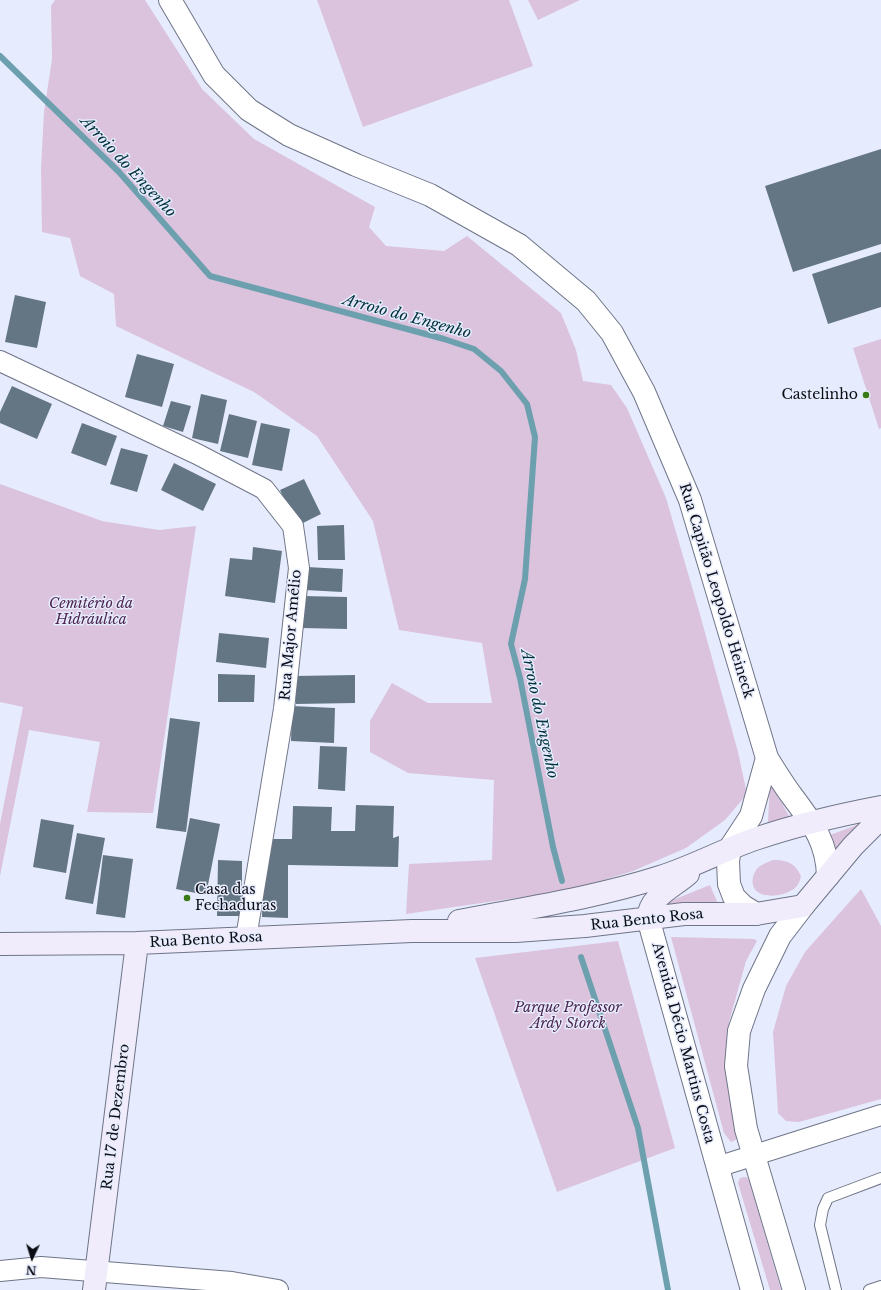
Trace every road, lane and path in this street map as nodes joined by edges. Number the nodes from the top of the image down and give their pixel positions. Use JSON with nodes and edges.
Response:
{"nodes":[{"id":1,"x":170,"y":0,"type":"edge"},
{"id":2,"x":0,"y":361,"type":"edge"},
{"id":3,"x":767,"y":758,"type":"junction"},
{"id":4,"x":881,"y":807,"type":"edge"},
{"id":5,"x":881,"y":818,"type":"edge"},
{"id":6,"x":812,"y":823,"type":"junction"},
{"id":7,"x":730,"y":848,"type":"junction"},
{"id":8,"x":707,"y":857,"type":"junction"},
{"id":9,"x":828,"y":876,"type":"junction"},
{"id":10,"x":803,"y":906,"type":"junction"},
{"id":11,"x":756,"y":914,"type":"junction"},
{"id":12,"x":648,"y":918,"type":"junction"},
{"id":13,"x":412,"y":930,"type":"junction"},
{"id":14,"x":246,"y":938,"type":"junction"},
{"id":15,"x":137,"y":943,"type":"junction"},
{"id":16,"x":0,"y":944,"type":"edge"},
{"id":17,"x":881,"y":1115,"type":"edge"},
{"id":18,"x":755,"y":1156,"type":"junction"},
{"id":19,"x":717,"y":1167,"type":"junction"},
{"id":20,"x":881,"y":1178,"type":"edge"},
{"id":21,"x":0,"y":1271,"type":"edge"},
{"id":22,"x":95,"y":1281,"type":"edge"},
{"id":23,"x":881,"y":1286,"type":"edge"},
{"id":24,"x":278,"y":1290,"type":"edge"},
{"id":25,"x":752,"y":1290,"type":"edge"},
{"id":26,"x":794,"y":1290,"type":"edge"},
{"id":27,"x":836,"y":1290,"type":"edge"},
{"id":28,"x":869,"y":1290,"type":"edge"}],
"edges":[{"from":1,"to":3,"type":"street","name":"Rua Capitão Leopoldo Heineck"},
{"from":2,"to":14,"type":"street","name":"Rua Major Amélio"},
{"from":3,"to":6,"type":"street","name":"Rua Capitão Leopoldo Heineck"},
{"from":3,"to":7,"type":"street"},
{"from":4,"to":6,"type":"main road","name":"Rua Bento Rosa"},
{"from":5,"to":9,"type":"main road"},
{"from":6,"to":7,"type":"main road","name":"Rua Bento Rosa"},
{"from":6,"to":9,"type":"street"},
{"from":7,"to":8,"type":"main road","name":"Rua Bento Rosa"},
{"from":7,"to":11,"type":"street"},
{"from":8,"to":12,"type":"main road"},
{"from":8,"to":13,"type":"main road","name":"Rua Bento Rosa"},
{"from":9,"to":10,"type":"main road"},
{"from":10,"to":11,"type":"main road","name":"Rua Bento Rosa"},
{"from":10,"to":18,"type":"street"},
{"from":11,"to":12,"type":"main road","name":"Rua Bento Rosa"},
{"from":12,"to":13,"type":"main road","name":"Rua Bento Rosa"},
{"from":12,"to":19,"type":"street","name":"Avenida Décio Martins Costa"},
{"from":13,"to":14,"type":"main road","name":"Rua Bento Rosa"},
{"from":14,"to":15,"type":"main road","name":"Rua Bento Rosa"},
{"from":15,"to":16,"type":"main road","name":"Rua Bento Rosa"},
{"from":15,"to":22,"type":"main road","name":"Rua 17 de Dezembro"},
{"from":17,"to":18,"type":"street"},
{"from":18,"to":19,"type":"street"},
{"from":18,"to":26,"type":"street"},
{"from":19,"to":25,"type":"street","name":"Avenida Décio Martins Costa"},
{"from":20,"to":27,"type":"lane"},
{"from":21,"to":22,"type":"street"},
{"from":22,"to":24,"type":"street"},
{"from":23,"to":28,"type":"lane"}]}
